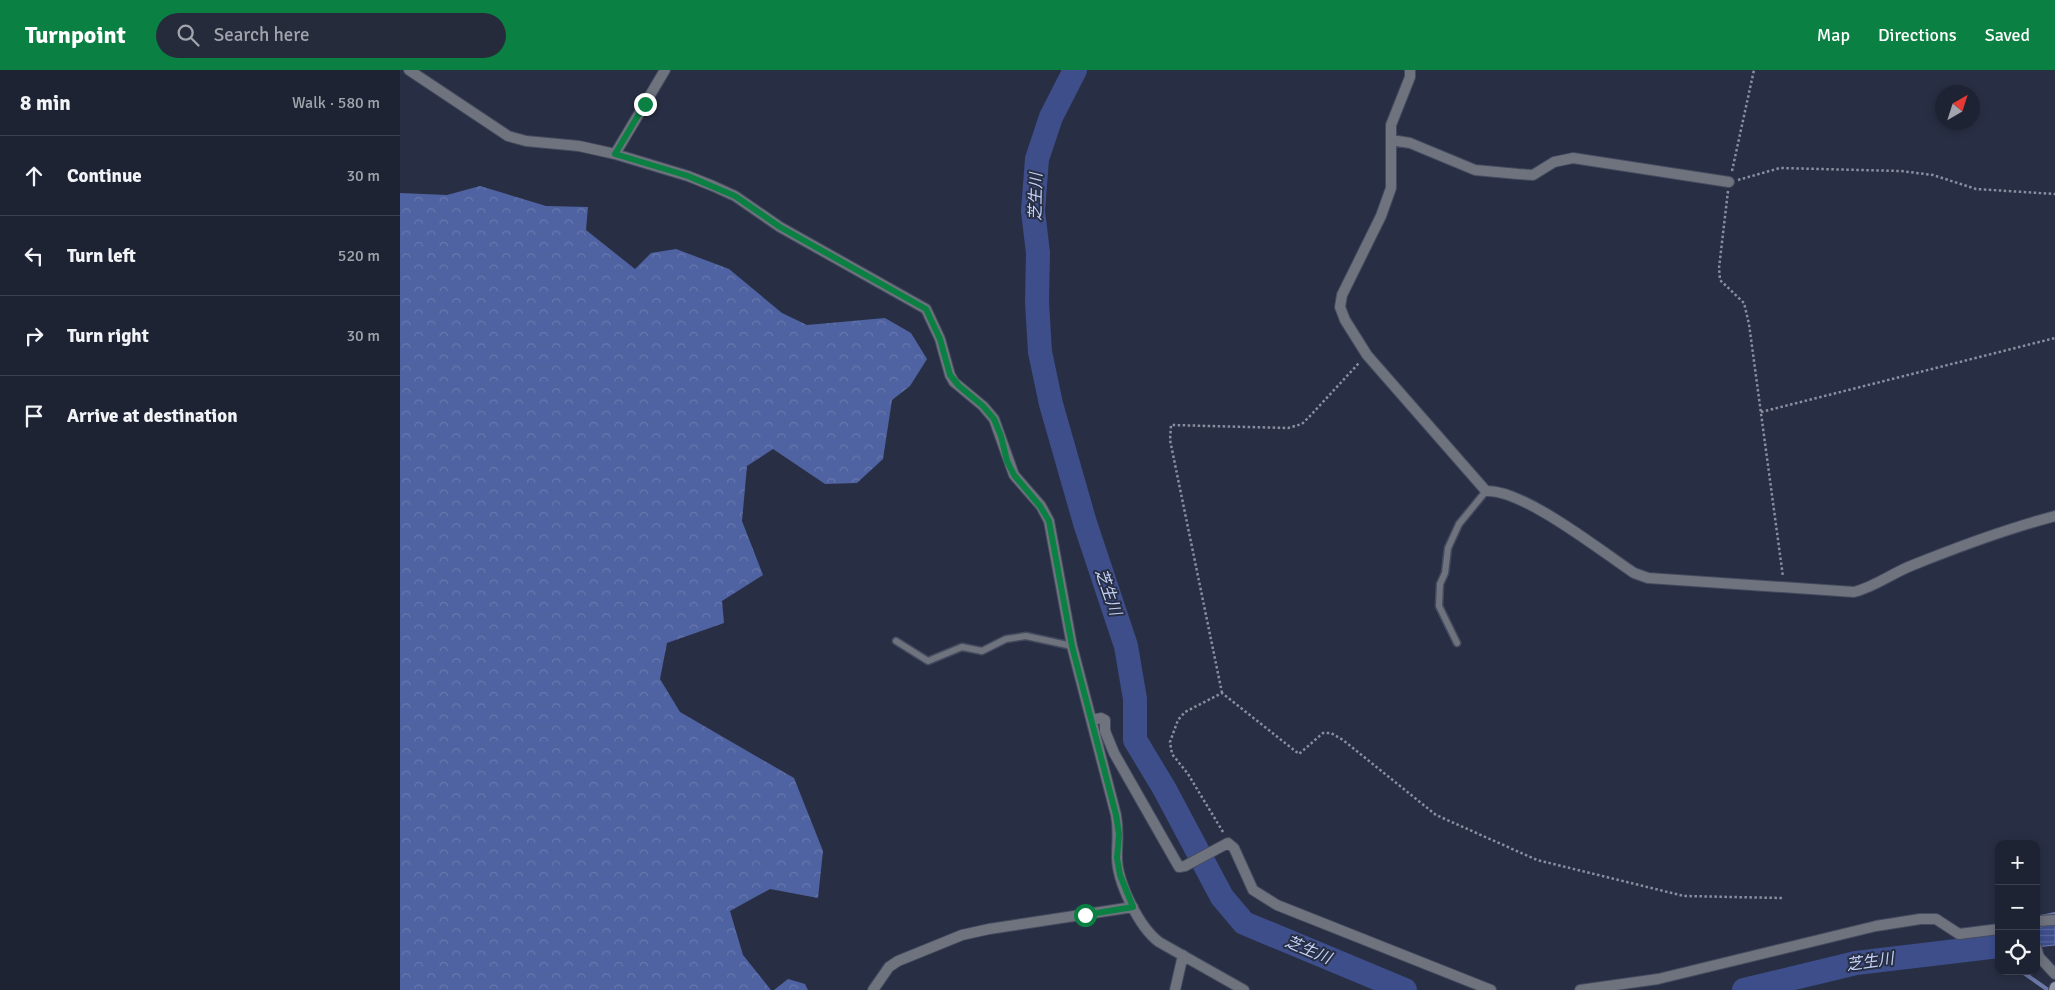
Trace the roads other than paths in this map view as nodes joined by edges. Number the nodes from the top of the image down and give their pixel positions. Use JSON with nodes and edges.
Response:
{"nodes":[{"id":1,"x":409,"y":70,"type":"edge"},
{"id":2,"x":665,"y":70,"type":"edge"},
{"id":3,"x":1410,"y":70,"type":"edge"},
{"id":4,"x":1391,"y":140,"type":"junction"},
{"id":5,"x":615,"y":154,"type":"junction"},
{"id":6,"x":1729,"y":182,"type":"road end"},
{"id":7,"x":1486,"y":491,"type":"junction"},
{"id":8,"x":2055,"y":516,"type":"edge"},
{"id":9,"x":896,"y":641,"type":"dead end"},
{"id":10,"x":1457,"y":643,"type":"dead end"},
{"id":11,"x":1072,"y":646,"type":"junction"},
{"id":12,"x":1092,"y":720,"type":"junction"},
{"id":13,"x":1133,"y":907,"type":"junction"},
{"id":14,"x":2055,"y":920,"type":"edge"},
{"id":15,"x":2040,"y":921,"type":"edge"},
{"id":16,"x":1995,"y":930,"type":"edge"},
{"id":17,"x":2040,"y":954,"type":"edge"},
{"id":18,"x":1183,"y":955,"type":"junction"},
{"id":19,"x":2055,"y":974,"type":"edge"},
{"id":20,"x":873,"y":990,"type":"edge"},
{"id":21,"x":1175,"y":990,"type":"edge"},
{"id":22,"x":1244,"y":990,"type":"edge"},
{"id":23,"x":1491,"y":990,"type":"edge"},
{"id":24,"x":1580,"y":990,"type":"edge"}],
"edges":[{"from":1,"to":5,"type":"street"},
{"from":2,"to":5,"type":"street"},
{"from":3,"to":4,"type":"street"},
{"from":4,"to":6,"type":"street"},
{"from":4,"to":7,"type":"street"},
{"from":5,"to":11,"type":"street"},
{"from":7,"to":8,"type":"street"},
{"from":7,"to":10,"type":"lane"},
{"from":9,"to":11,"type":"lane"},
{"from":11,"to":12,"type":"street"},
{"from":12,"to":13,"type":"street"},
{"from":12,"to":23,"type":"street"},
{"from":13,"to":18,"type":"street"},
{"from":13,"to":20,"type":"street"},
{"from":14,"to":15,"type":"street"},
{"from":16,"to":24,"type":"street"},
{"from":17,"to":19,"type":"street"},
{"from":18,"to":21,"type":"street"},
{"from":18,"to":22,"type":"street"}]}
